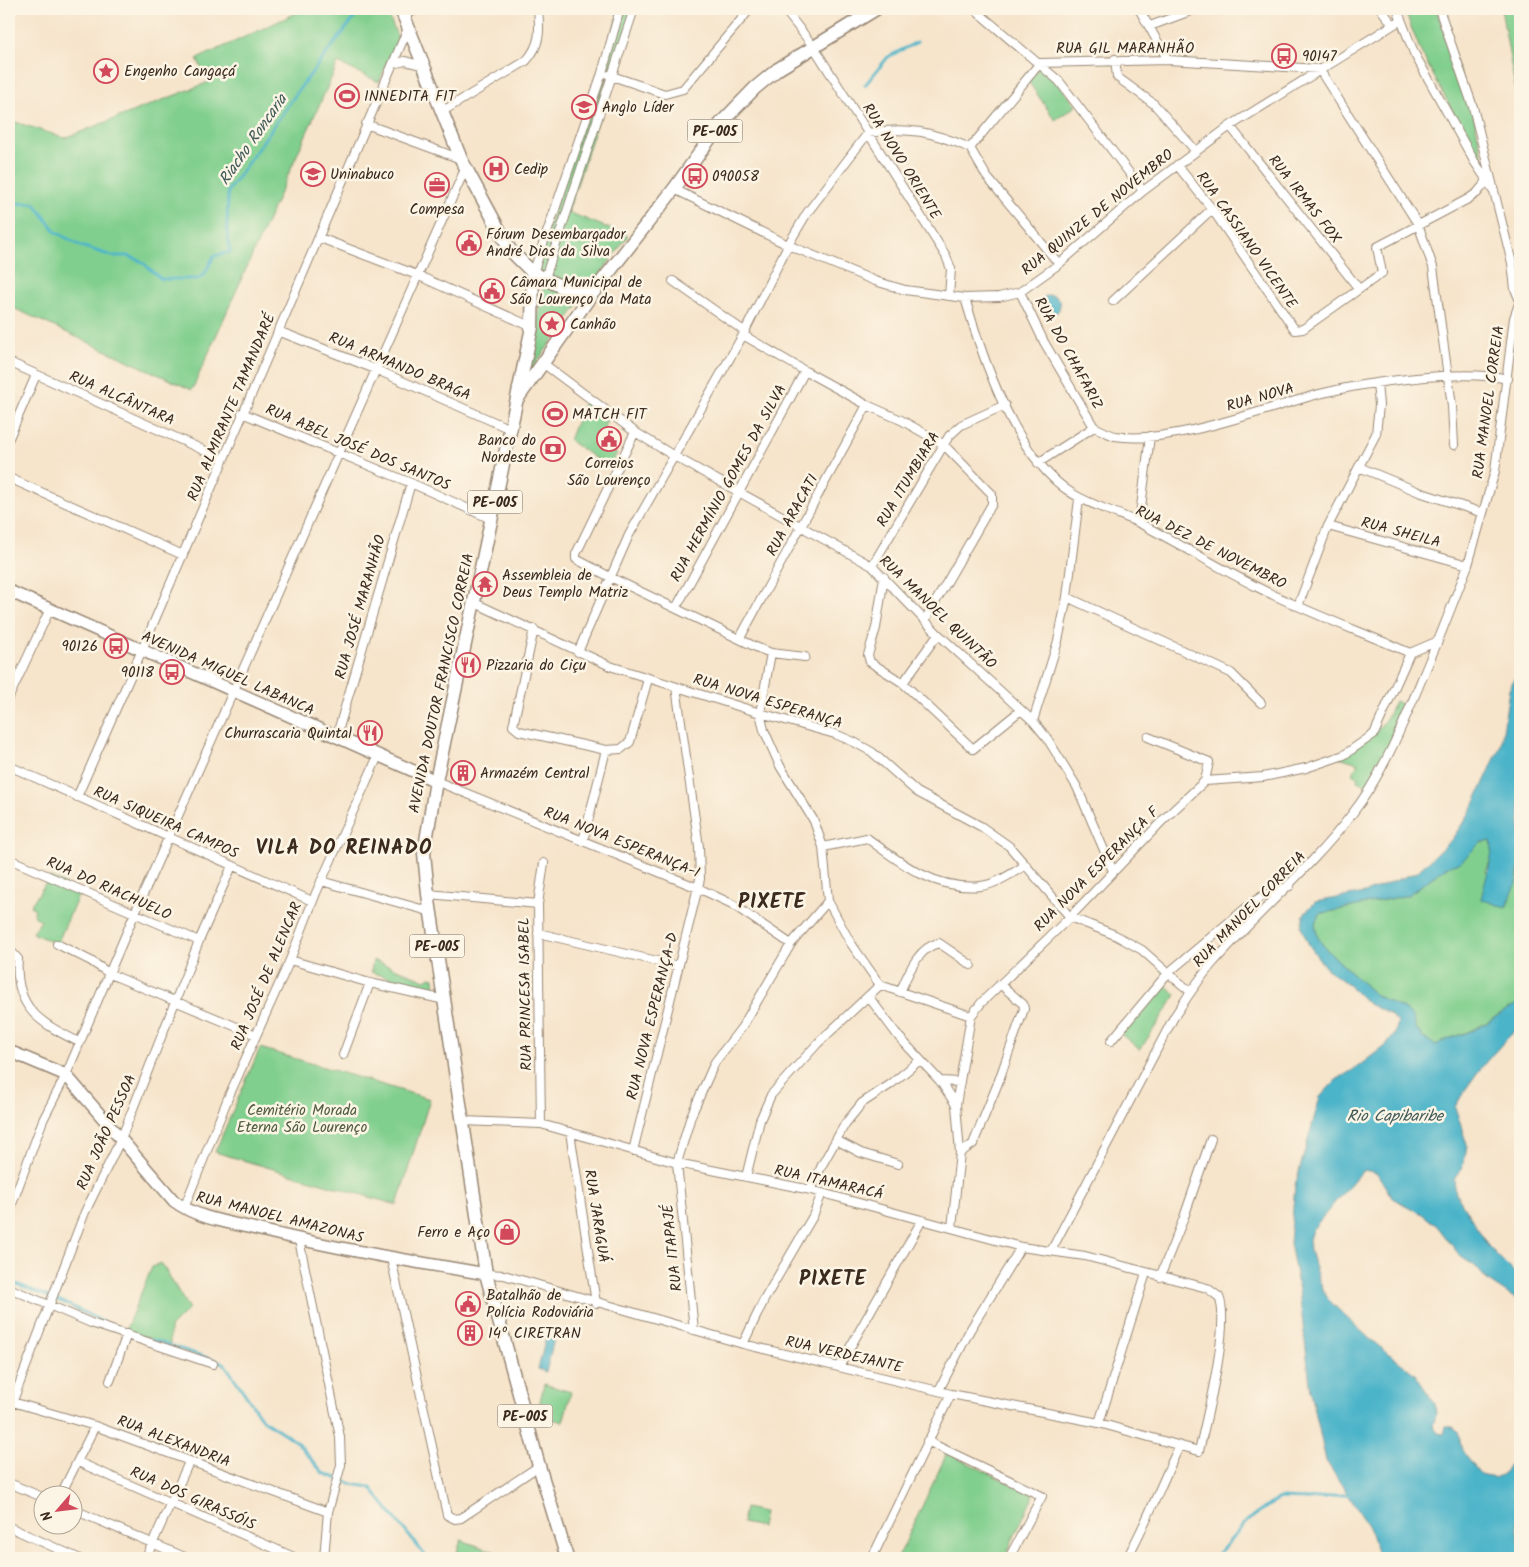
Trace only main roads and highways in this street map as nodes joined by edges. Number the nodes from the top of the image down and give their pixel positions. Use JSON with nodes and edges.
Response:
{"nodes":[{"id":1,"x":876,"y":9,"type":"edge"},
{"id":2,"x":405,"y":17,"type":"edge"},
{"id":3,"x":533,"y":273,"type":"junction"},
{"id":4,"x":592,"y":294,"type":"junction"},
{"id":5,"x":515,"y":402,"type":"junction"},
{"id":6,"x":9,"y":591,"type":"edge"},
{"id":7,"x":436,"y":781,"type":"junction"},
{"id":8,"x":9,"y":1051,"type":"edge"},
{"id":9,"x":486,"y":1274,"type":"junction"},
{"id":10,"x":567,"y":1558,"type":"edge"}],
"edges":[{"from":1,"to":4,"type":"main road","name":"AVENIDA DOUTOR FRANCISCO CORREIA","number":"PE-005"},
{"from":2,"to":3,"type":"main road"},
{"from":3,"to":4,"type":"main road"},
{"from":3,"to":5,"type":"main road","name":"AVENIDA DOUTOR FRANCISCO CORREIA","number":"PE-005"},
{"from":4,"to":5,"type":"main road","name":"AVENIDA DOUTOR FRANCISCO CORREIA","number":"PE-005"},
{"from":5,"to":7,"type":"main road","name":"AVENIDA DOUTOR FRANCISCO CORREIA","number":"PE-005"},
{"from":6,"to":7,"type":"main road","name":"AVENIDA MIGUEL LABANCA"},
{"from":7,"to":9,"type":"main road","name":"AVENIDA DOUTOR FRANCISCO CORREIA","number":"PE-005"},
{"from":8,"to":9,"type":"main road","name":"RUA MANOEL AMAZONAS"},
{"from":9,"to":10,"type":"main road","number":"PE-005"}]}
